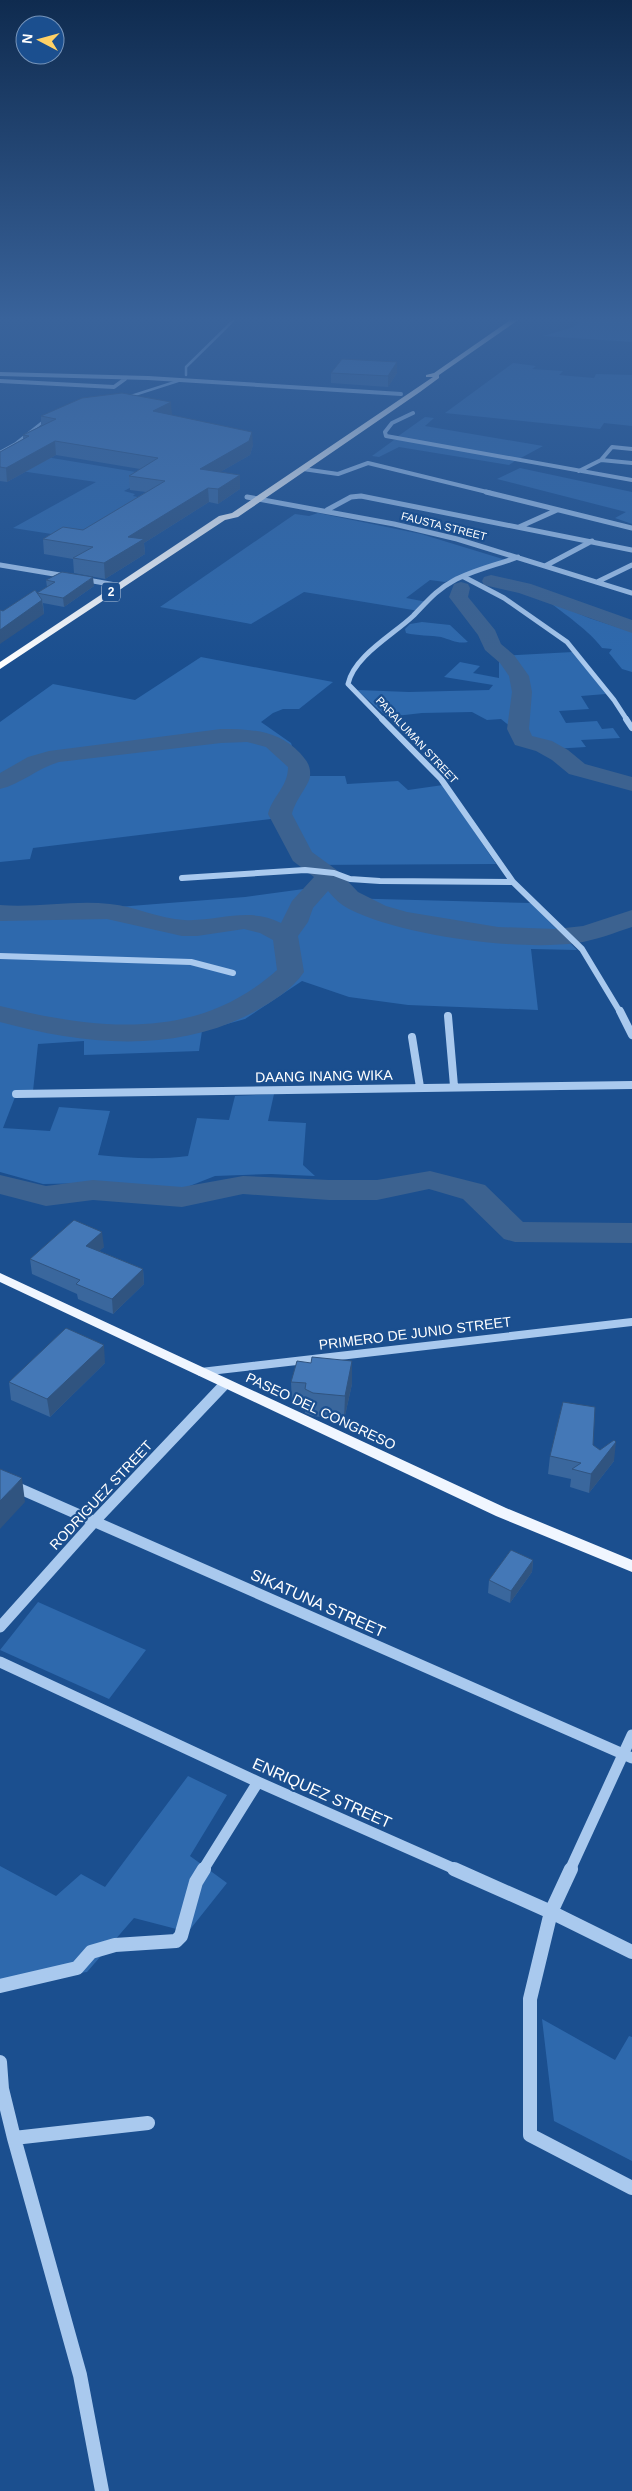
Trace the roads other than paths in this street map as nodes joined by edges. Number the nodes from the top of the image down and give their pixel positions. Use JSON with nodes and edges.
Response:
{"nodes":[{"id":1,"x":343,"y":432,"type":"edge"},
{"id":2,"x":358,"y":432,"type":"edge"},
{"id":3,"x":385,"y":432,"type":"edge"},
{"id":4,"x":632,"y":449,"type":"edge"},
{"id":5,"x":315,"y":451,"type":"junction"},
{"id":6,"x":326,"y":454,"type":"junction"},
{"id":7,"x":600,"y":460,"type":"junction"},
{"id":8,"x":632,"y":463,"type":"edge"},
{"id":9,"x":303,"y":469,"type":"junction"},
{"id":10,"x":579,"y":471,"type":"junction"},
{"id":11,"x":632,"y":480,"type":"edge"},
{"id":12,"x":247,"y":496,"type":"junction"},
{"id":13,"x":260,"y":498,"type":"junction"},
{"id":14,"x":327,"y":510,"type":"junction"},
{"id":15,"x":557,"y":510,"type":"junction"},
{"id":16,"x":222,"y":518,"type":"junction"},
{"id":17,"x":519,"y":527,"type":"junction"},
{"id":18,"x":632,"y":528,"type":"edge"},
{"id":19,"x":592,"y":541,"type":"junction"},
{"id":20,"x":632,"y":550,"type":"edge"},
{"id":21,"x":518,"y":557,"type":"junction"},
{"id":22,"x":0,"y":565,"type":"edge"},
{"id":23,"x":632,"y":565,"type":"edge"},
{"id":24,"x":545,"y":566,"type":"junction"},
{"id":25,"x":464,"y":577,"type":"junction"},
{"id":26,"x":597,"y":582,"type":"junction"},
{"id":27,"x":121,"y":586,"type":"junction"},
{"id":28,"x":632,"y":593,"type":"edge"},
{"id":29,"x":0,"y":666,"type":"edge"},
{"id":30,"x":631,"y":725,"type":"edge"},
{"id":31,"x":182,"y":878,"type":"dead end"},
{"id":32,"x":514,"y":882,"type":"junction"},
{"id":33,"x":0,"y":956,"type":"edge"},
{"id":34,"x":233,"y":973,"type":"dead end"},
{"id":35,"x":448,"y":1016,"type":"dead end"},
{"id":36,"x":632,"y":1035,"type":"edge"},
{"id":37,"x":412,"y":1037,"type":"dead end"},
{"id":38,"x":632,"y":1085,"type":"edge"},
{"id":39,"x":454,"y":1086,"type":"junction"},
{"id":40,"x":420,"y":1087,"type":"junction"},
{"id":41,"x":16,"y":1094,"type":"dead end"},
{"id":42,"x":0,"y":1277,"type":"edge"},
{"id":43,"x":632,"y":1322,"type":"edge"},
{"id":44,"x":200,"y":1372,"type":"junction"},
{"id":45,"x":225,"y":1384,"type":"junction"},
{"id":46,"x":0,"y":1480,"type":"edge"},
{"id":47,"x":94,"y":1522,"type":"junction"},
{"id":48,"x":632,"y":1566,"type":"edge"},
{"id":49,"x":0,"y":1627,"type":"edge"},
{"id":50,"x":0,"y":1662,"type":"edge"},
{"id":51,"x":632,"y":1735,"type":"edge"},
{"id":52,"x":628,"y":1756,"type":"edge"},
{"id":53,"x":258,"y":1782,"type":"junction"},
{"id":54,"x":551,"y":1912,"type":"junction"},
{"id":55,"x":632,"y":1952,"type":"edge"},
{"id":56,"x":0,"y":1986,"type":"edge"},
{"id":57,"x":0,"y":2062,"type":"edge"},
{"id":58,"x":148,"y":2123,"type":"dead end"},
{"id":59,"x":14,"y":2138,"type":"junction"},
{"id":60,"x":632,"y":2188,"type":"edge"},
{"id":61,"x":102,"y":2491,"type":"edge"}],
"edges":[{"from":1,"to":5,"type":"highway","number":"2"},
{"from":2,"to":6,"type":"highway","number":"2"},
{"from":3,"to":10,"type":"street"},
{"from":4,"to":7,"type":"street"},
{"from":5,"to":6,"type":"highway"},
{"from":5,"to":12,"type":"highway","number":"2"},
{"from":6,"to":9,"type":"highway","number":"2"},
{"from":7,"to":8,"type":"street"},
{"from":7,"to":10,"type":"street"},
{"from":9,"to":13,"type":"highway","number":"2"},
{"from":9,"to":15,"type":"street"},
{"from":10,"to":11,"type":"street"},
{"from":12,"to":13,"type":"street","name":"FAUSTA STREET"},
{"from":12,"to":16,"type":"highway","number":"2"},
{"from":13,"to":14,"type":"street","name":"FAUSTA STREET"},
{"from":13,"to":16,"type":"highway","number":"2"},
{"from":14,"to":17,"type":"street"},
{"from":14,"to":21,"type":"street","name":"FAUSTA STREET"},
{"from":15,"to":17,"type":"street"},
{"from":15,"to":18,"type":"street"},
{"from":16,"to":27,"type":"highway","number":"2"},
{"from":17,"to":19,"type":"street"},
{"from":19,"to":20,"type":"street"},
{"from":19,"to":24,"type":"street"},
{"from":21,"to":24,"type":"street","name":"FAUSTA STREET"},
{"from":21,"to":25,"type":"street","name":"PARALUMAN STREET"},
{"from":22,"to":27,"type":"street"},
{"from":23,"to":26,"type":"street"},
{"from":24,"to":26,"type":"street","name":"FAUSTA STREET"},
{"from":25,"to":30,"type":"street"},
{"from":25,"to":32,"type":"street","name":"PARALUMAN STREET"},
{"from":26,"to":28,"type":"street","name":"FAUSTA STREET"},
{"from":27,"to":29,"type":"highway","number":"2"},
{"from":31,"to":32,"type":"street"},
{"from":32,"to":36,"type":"street","name":"PARALUMAN STREET"},
{"from":33,"to":34,"type":"street"},
{"from":35,"to":39,"type":"street"},
{"from":37,"to":40,"type":"street"},
{"from":38,"to":39,"type":"street","name":"DAANG INANG WIKA"},
{"from":39,"to":40,"type":"street","name":"DAANG INANG WIKA"},
{"from":40,"to":41,"type":"street","name":"DAANG INANG WIKA"},
{"from":42,"to":44,"type":"main road","name":"PASEO DEL CONGRESO"},
{"from":43,"to":44,"type":"street","name":"PRIMERO DE JUNIO STREET"},
{"from":44,"to":45,"type":"main road","name":"PASEO DEL CONGRESO"},
{"from":45,"to":47,"type":"street","name":"RODRIGUEZ STREET"},
{"from":45,"to":48,"type":"main road","name":"PASEO DEL CONGRESO"},
{"from":46,"to":47,"type":"street","name":"SIKATUNA STREET"},
{"from":47,"to":49,"type":"street","name":"RODRIGUEZ STREET"},
{"from":47,"to":52,"type":"street","name":"SIKATUNA STREET"},
{"from":50,"to":53,"type":"street","name":"ENRIQUEZ STREET"},
{"from":51,"to":52,"type":"street"},
{"from":52,"to":54,"type":"street"},
{"from":53,"to":54,"type":"street","name":"ENRIQUEZ STREET"},
{"from":53,"to":56,"type":"street"},
{"from":54,"to":55,"type":"street","name":"ENRIQUEZ STREET"},
{"from":54,"to":60,"type":"street"},
{"from":57,"to":59,"type":"street"},
{"from":58,"to":59,"type":"street"},
{"from":59,"to":61,"type":"street"}]}
